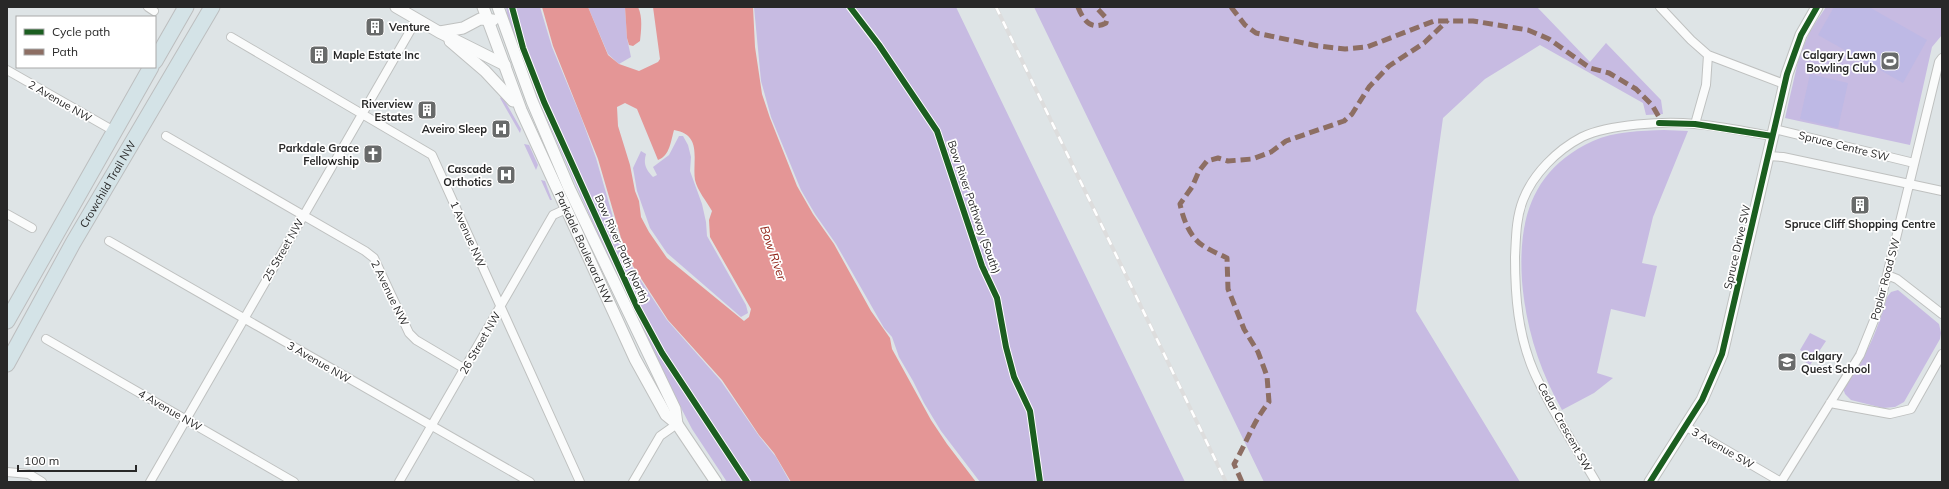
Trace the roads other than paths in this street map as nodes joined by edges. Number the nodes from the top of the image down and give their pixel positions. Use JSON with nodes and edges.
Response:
{"nodes":[{"id":1,"x":186,"y":7,"type":"edge"},
{"id":2,"x":212,"y":7,"type":"edge"},
{"id":3,"x":396,"y":7,"type":"edge"},
{"id":4,"x":478,"y":7,"type":"edge"},
{"id":5,"x":483,"y":7,"type":"edge"},
{"id":6,"x":498,"y":7,"type":"edge"},
{"id":7,"x":1660,"y":7,"type":"edge"},
{"id":8,"x":1817,"y":7,"type":"edge"},
{"id":9,"x":417,"y":19,"type":"junction"},
{"id":10,"x":487,"y":19,"type":"junction"},
{"id":11,"x":473,"y":22,"type":"junction"},
{"id":12,"x":506,"y":29,"type":"junction"},
{"id":13,"x":439,"y":32,"type":"junction"},
{"id":14,"x":231,"y":37,"type":"dead end"},
{"id":15,"x":1708,"y":55,"type":"junction"},
{"id":16,"x":1942,"y":58,"type":"edge"},
{"id":17,"x":156,"y":59,"type":"edge"},
{"id":18,"x":503,"y":64,"type":"junction"},
{"id":19,"x":150,"y":68,"type":"edge"},
{"id":20,"x":7,"y":70,"type":"edge"},
{"id":21,"x":521,"y":74,"type":"junction"},
{"id":22,"x":1784,"y":84,"type":"junction"},
{"id":23,"x":521,"y":110,"type":"junction"},
{"id":24,"x":362,"y":113,"type":"junction"},
{"id":25,"x":1695,"y":124,"type":"junction"},
{"id":26,"x":114,"y":131,"type":"junction"},
{"id":27,"x":1773,"y":133,"type":"junction"},
{"id":28,"x":166,"y":136,"type":"dead end"},
{"id":29,"x":1768,"y":156,"type":"junction"},
{"id":30,"x":1914,"y":163,"type":"junction"},
{"id":31,"x":1909,"y":184,"type":"junction"},
{"id":32,"x":1942,"y":191,"type":"edge"},
{"id":33,"x":566,"y":209,"type":"junction"},
{"id":34,"x":7,"y":214,"type":"edge"},
{"id":35,"x":303,"y":215,"type":"junction"},
{"id":36,"x":32,"y":228,"type":"dead end"},
{"id":37,"x":109,"y":242,"type":"dead end"},
{"id":38,"x":1887,"y":275,"type":"junction"},
{"id":39,"x":501,"y":306,"type":"junction"},
{"id":40,"x":1942,"y":314,"type":"edge"},
{"id":41,"x":244,"y":319,"type":"junction"},
{"id":42,"x":7,"y":321,"type":"edge"},
{"id":43,"x":46,"y":339,"type":"dead end"},
{"id":44,"x":1942,"y":354,"type":"edge"},
{"id":45,"x":7,"y":364,"type":"edge"},
{"id":46,"x":465,"y":369,"type":"junction"},
{"id":47,"x":1830,"y":403,"type":"junction"},
{"id":48,"x":186,"y":420,"type":"junction"},
{"id":49,"x":677,"y":424,"type":"junction"},
{"id":50,"x":431,"y":426,"type":"junction"},
{"id":51,"x":1685,"y":426,"type":"junction"},
{"id":52,"x":7,"y":472,"type":"edge"},
{"id":53,"x":43,"y":482,"type":"edge"},
{"id":54,"x":150,"y":482,"type":"edge"},
{"id":55,"x":294,"y":482,"type":"edge"},
{"id":56,"x":399,"y":482,"type":"edge"},
{"id":57,"x":530,"y":482,"type":"edge"},
{"id":58,"x":580,"y":482,"type":"edge"},
{"id":59,"x":633,"y":482,"type":"edge"},
{"id":60,"x":716,"y":482,"type":"edge"},
{"id":61,"x":1596,"y":482,"type":"edge"},
{"id":62,"x":1650,"y":482,"type":"edge"},
{"id":63,"x":1781,"y":482,"type":"edge"}],
"edges":[{"from":1,"to":17,"type":"highway"},
{"from":2,"to":45,"type":"highway","name":"Crowchild Trail NW"},
{"from":3,"to":9,"type":"main road"},
{"from":4,"to":11,"type":"main road"},
{"from":5,"to":10,"type":"main road","name":"Parkdale Boulevard NW"},
{"from":6,"to":12,"type":"main road","name":"Parkdale Boulevard NW"},
{"from":7,"to":15,"type":"street"},
{"from":8,"to":22,"type":"main road","name":"Spruce Drive SW"},
{"from":9,"to":13,"type":"main road"},
{"from":9,"to":24,"type":"street","name":"25 Street NW"},
{"from":10,"to":11,"type":"main road"},
{"from":10,"to":12,"type":"main road"},
{"from":10,"to":18,"type":"main road","name":"Parkdale Boulevard NW"},
{"from":11,"to":13,"type":"main road"},
{"from":12,"to":21,"type":"main road","name":"Parkdale Boulevard NW"},
{"from":13,"to":18,"type":"main road"},
{"from":13,"to":23,"type":"main road"},
{"from":14,"to":24,"type":"street","name":"1 Avenue NW"},
{"from":15,"to":22,"type":"street"},
{"from":15,"to":25,"type":"street"},
{"from":16,"to":30,"type":"street","name":"Poplar Road SW"},
{"from":18,"to":21,"type":"main road"},
{"from":18,"to":23,"type":"main road","name":"Parkdale Boulevard NW"},
{"from":19,"to":26,"type":"highway","name":"Crowchild Trail NW"},
{"from":20,"to":26,"type":"street","name":"2 Avenue NW"},
{"from":21,"to":49,"type":"main road","name":"Parkdale Boulevard NW"},
{"from":22,"to":27,"type":"main road","name":"Spruce Drive SW"},
{"from":23,"to":33,"type":"main road","name":"Parkdale Boulevard NW"},
{"from":24,"to":35,"type":"street","name":"25 Street NW"},
{"from":24,"to":39,"type":"street","name":"1 Avenue NW"},
{"from":25,"to":27,"type":"street","name":"Cedar Crescent SW"},
{"from":25,"to":61,"type":"street","name":"Cedar Crescent SW"},
{"from":26,"to":42,"type":"highway","name":"Crowchild Trail NW"},
{"from":27,"to":29,"type":"main road","name":"Spruce Drive SW"},
{"from":27,"to":30,"type":"street","name":"Spruce Centre SW"},
{"from":28,"to":35,"type":"street","name":"2 Avenue NW"},
{"from":29,"to":31,"type":"street","name":"Spruce Centre SW"},
{"from":29,"to":51,"type":"main road","name":"Spruce Drive SW"},
{"from":30,"to":31,"type":"street","name":"Poplar Road SW"},
{"from":31,"to":32,"type":"street","name":"Spruce Centre SW"},
{"from":31,"to":38,"type":"street","name":"Poplar Road SW"},
{"from":33,"to":39,"type":"street","name":"26 Street NW"},
{"from":33,"to":49,"type":"main road","name":"Parkdale Boulevard NW"},
{"from":34,"to":36,"type":"street"},
{"from":35,"to":41,"type":"street","name":"25 Street NW"},
{"from":35,"to":46,"type":"street","name":"2 Avenue NW"},
{"from":37,"to":41,"type":"street","name":"3 Avenue NW"},
{"from":38,"to":40,"type":"street"},
{"from":38,"to":47,"type":"street","name":"Poplar Road SW"},
{"from":39,"to":46,"type":"street","name":"26 Street NW"},
{"from":39,"to":58,"type":"street","name":"1 Avenue NW"},
{"from":41,"to":48,"type":"street","name":"25 Street NW"},
{"from":41,"to":50,"type":"street","name":"3 Avenue NW"},
{"from":43,"to":48,"type":"street","name":"4 Avenue NW"},
{"from":44,"to":47,"type":"street"},
{"from":46,"to":50,"type":"street","name":"26 Street NW"},
{"from":47,"to":63,"type":"street","name":"Poplar Road SW"},
{"from":48,"to":54,"type":"street","name":"25 Street NW"},
{"from":48,"to":55,"type":"street","name":"4 Avenue NW"},
{"from":49,"to":59,"type":"street"},
{"from":49,"to":60,"type":"main road","name":"Parkdale Boulevard NW"},
{"from":50,"to":56,"type":"street","name":"26 Street NW"},
{"from":50,"to":57,"type":"street","name":"3 Avenue NW"},
{"from":51,"to":62,"type":"main road","name":"Spruce Drive SW"},
{"from":51,"to":63,"type":"street","name":"3 Avenue SW"},
{"from":52,"to":53,"type":"street"}]}
